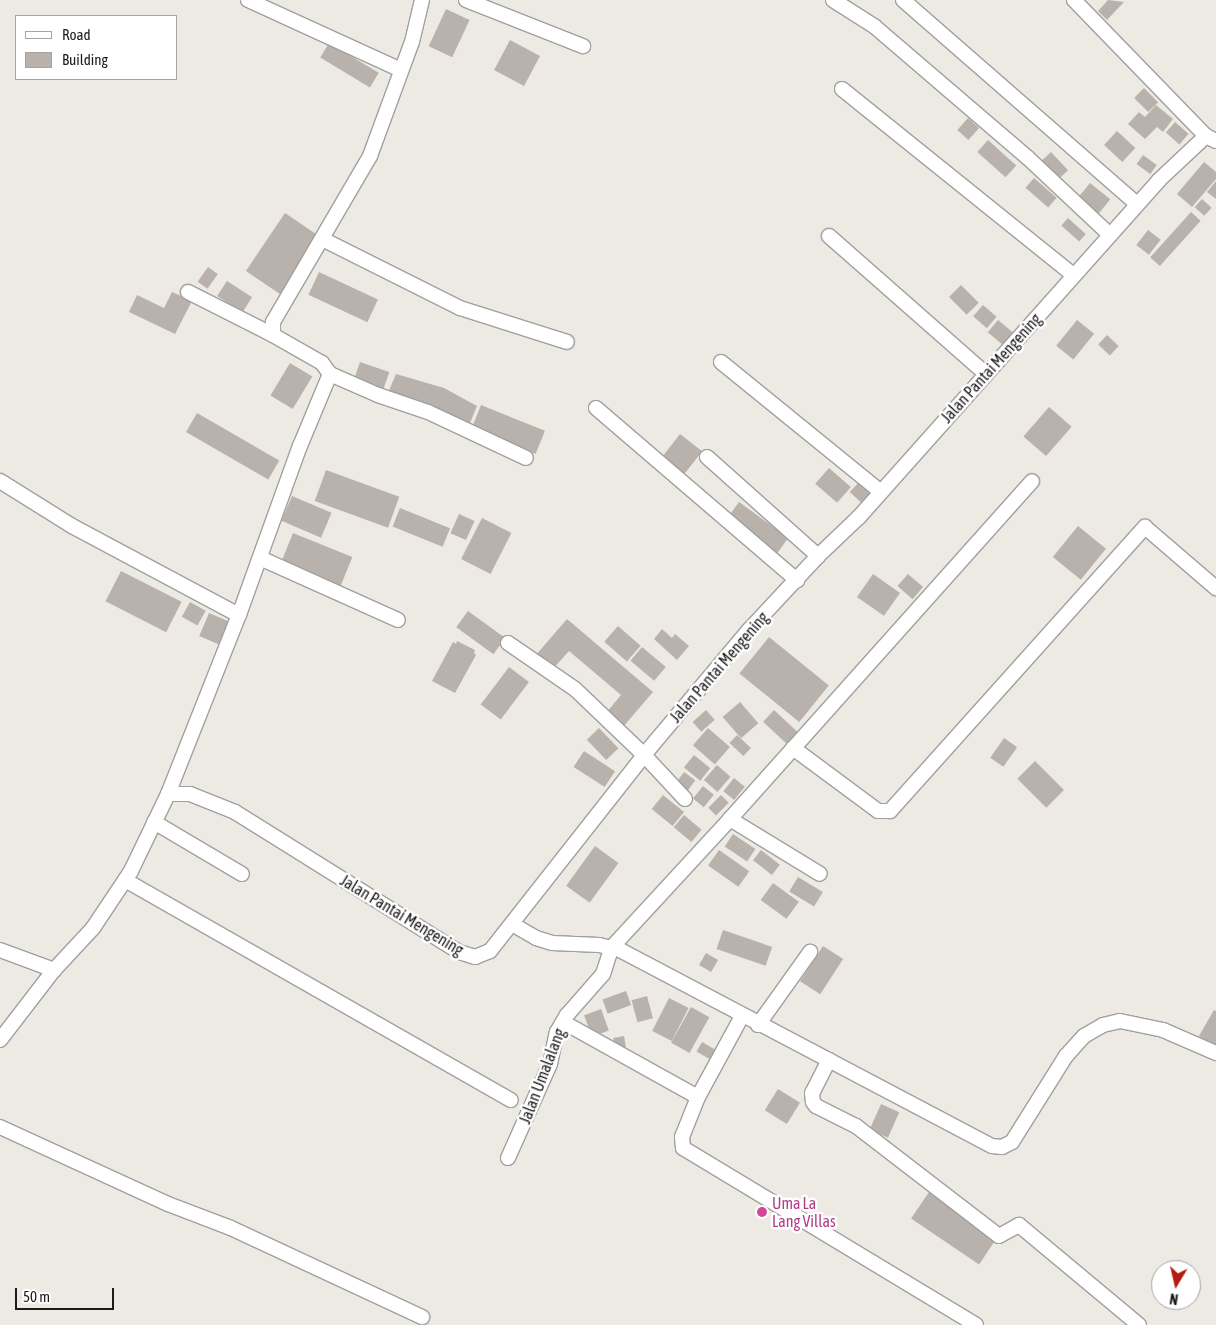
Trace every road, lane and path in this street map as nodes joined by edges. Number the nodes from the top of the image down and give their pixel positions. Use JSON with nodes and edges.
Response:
{"nodes":[{"id":1,"x":248,"y":0,"type":"edge"},
{"id":2,"x":422,"y":0,"type":"edge"},
{"id":3,"x":466,"y":0,"type":"edge"},
{"id":4,"x":833,"y":0,"type":"edge"},
{"id":5,"x":903,"y":0,"type":"edge"},
{"id":6,"x":1074,"y":0,"type":"edge"},
{"id":7,"x":583,"y":46,"type":"dead end"},
{"id":8,"x":401,"y":70,"type":"junction"},
{"id":9,"x":842,"y":88,"type":"dead end"},
{"id":10,"x":1211,"y":139,"type":"edge"},
{"id":11,"x":1137,"y":204,"type":"junction"},
{"id":12,"x":1109,"y":234,"type":"junction"},
{"id":13,"x":829,"y":236,"type":"dead end"},
{"id":14,"x":322,"y":239,"type":"junction"},
{"id":15,"x":1073,"y":275,"type":"junction"},
{"id":16,"x":188,"y":292,"type":"dead end"},
{"id":17,"x":273,"y":335,"type":"junction"},
{"id":18,"x":567,"y":342,"type":"dead end"},
{"id":19,"x":721,"y":362,"type":"dead end"},
{"id":20,"x":985,"y":373,"type":"junction"},
{"id":21,"x":330,"y":374,"type":"junction"},
{"id":22,"x":596,"y":408,"type":"dead end"},
{"id":23,"x":707,"y":457,"type":"dead end"},
{"id":24,"x":526,"y":458,"type":"dead end"},
{"id":25,"x":0,"y":481,"type":"edge"},
{"id":26,"x":1032,"y":481,"type":"dead end"},
{"id":27,"x":881,"y":492,"type":"junction"},
{"id":28,"x":818,"y":556,"type":"junction"},
{"id":29,"x":260,"y":558,"type":"junction"},
{"id":30,"x":797,"y":580,"type":"junction"},
{"id":31,"x":1216,"y":588,"type":"edge"},
{"id":32,"x":239,"y":615,"type":"junction"},
{"id":33,"x":398,"y":620,"type":"dead end"},
{"id":34,"x":508,"y":643,"type":"dead end"},
{"id":35,"x":793,"y":748,"type":"junction"},
{"id":36,"x":644,"y":754,"type":"junction"},
{"id":37,"x":168,"y":794,"type":"junction"},
{"id":38,"x":686,"y":799,"type":"dead end"},
{"id":39,"x":730,"y":819,"type":"junction"},
{"id":40,"x":154,"y":822,"type":"junction"},
{"id":41,"x":242,"y":874,"type":"dead end"},
{"id":42,"x":820,"y":874,"type":"dead end"},
{"id":43,"x":125,"y":880,"type":"junction"},
{"id":44,"x":512,"y":924,"type":"junction"},
{"id":45,"x":616,"y":948,"type":"junction"},
{"id":46,"x":0,"y":950,"type":"edge"},
{"id":47,"x":810,"y":952,"type":"dead end"},
{"id":48,"x":54,"y":970,"type":"junction"},
{"id":49,"x":742,"y":1016,"type":"junction"},
{"id":50,"x":563,"y":1022,"type":"junction"},
{"id":51,"x":758,"y":1025,"type":"junction"},
{"id":52,"x":0,"y":1040,"type":"edge"},
{"id":53,"x":1216,"y":1053,"type":"edge"},
{"id":54,"x":829,"y":1060,"type":"junction"},
{"id":55,"x":698,"y":1097,"type":"junction"},
{"id":56,"x":511,"y":1100,"type":"dead end"},
{"id":57,"x":0,"y":1127,"type":"edge"},
{"id":58,"x":508,"y":1158,"type":"dead end"},
{"id":59,"x":422,"y":1318,"type":"dead end"},
{"id":60,"x":976,"y":1325,"type":"edge"},
{"id":61,"x":1138,"y":1325,"type":"edge"}],
"edges":[{"from":1,"to":8,"type":"street"},
{"from":2,"to":8,"type":"street"},
{"from":3,"to":7,"type":"street"},
{"from":4,"to":12,"type":"street"},
{"from":5,"to":11,"type":"street"},
{"from":6,"to":10,"type":"street"},
{"from":8,"to":14,"type":"street"},
{"from":9,"to":15,"type":"street"},
{"from":10,"to":11,"type":"street","name":"Jalan Pantai Mengening"},
{"from":11,"to":12,"type":"street","name":"Jalan Pantai Mengening"},
{"from":12,"to":15,"type":"street","name":"Jalan Pantai Mengening"},
{"from":13,"to":20,"type":"street"},
{"from":14,"to":17,"type":"street"},
{"from":14,"to":18,"type":"street"},
{"from":15,"to":20,"type":"street","name":"Jalan Pantai Mengening"},
{"from":16,"to":17,"type":"street"},
{"from":17,"to":21,"type":"street"},
{"from":19,"to":27,"type":"street"},
{"from":20,"to":27,"type":"street","name":"Jalan Pantai Mengening"},
{"from":21,"to":24,"type":"street"},
{"from":21,"to":29,"type":"street"},
{"from":22,"to":30,"type":"street"},
{"from":23,"to":28,"type":"street"},
{"from":25,"to":32,"type":"street"},
{"from":26,"to":35,"type":"street"},
{"from":27,"to":28,"type":"street","name":"Jalan Pantai Mengening"},
{"from":28,"to":30,"type":"street","name":"Jalan Pantai Mengening"},
{"from":29,"to":32,"type":"street"},
{"from":29,"to":33,"type":"street"},
{"from":30,"to":36,"type":"street","name":"Jalan Pantai Mengening"},
{"from":31,"to":35,"type":"street"},
{"from":32,"to":37,"type":"street"},
{"from":34,"to":36,"type":"street"},
{"from":35,"to":39,"type":"street"},
{"from":36,"to":38,"type":"street"},
{"from":36,"to":44,"type":"street","name":"Jalan Pantai Mengening"},
{"from":37,"to":40,"type":"street"},
{"from":37,"to":44,"type":"street","name":"Jalan Pantai Mengening"},
{"from":39,"to":42,"type":"street"},
{"from":39,"to":45,"type":"street"},
{"from":40,"to":41,"type":"street"},
{"from":40,"to":43,"type":"street"},
{"from":43,"to":48,"type":"street"},
{"from":43,"to":56,"type":"street"},
{"from":44,"to":45,"type":"street"},
{"from":45,"to":49,"type":"street"},
{"from":45,"to":50,"type":"street","name":"Jalan Umalalang"},
{"from":46,"to":48,"type":"street"},
{"from":47,"to":51,"type":"street"},
{"from":48,"to":52,"type":"street"},
{"from":49,"to":51,"type":"street"},
{"from":49,"to":55,"type":"street"},
{"from":50,"to":55,"type":"street"},
{"from":50,"to":58,"type":"street","name":"Jalan Umalalang"},
{"from":51,"to":54,"type":"street"},
{"from":53,"to":54,"type":"street"},
{"from":54,"to":61,"type":"street"},
{"from":55,"to":60,"type":"street"},
{"from":57,"to":59,"type":"street"}]}
